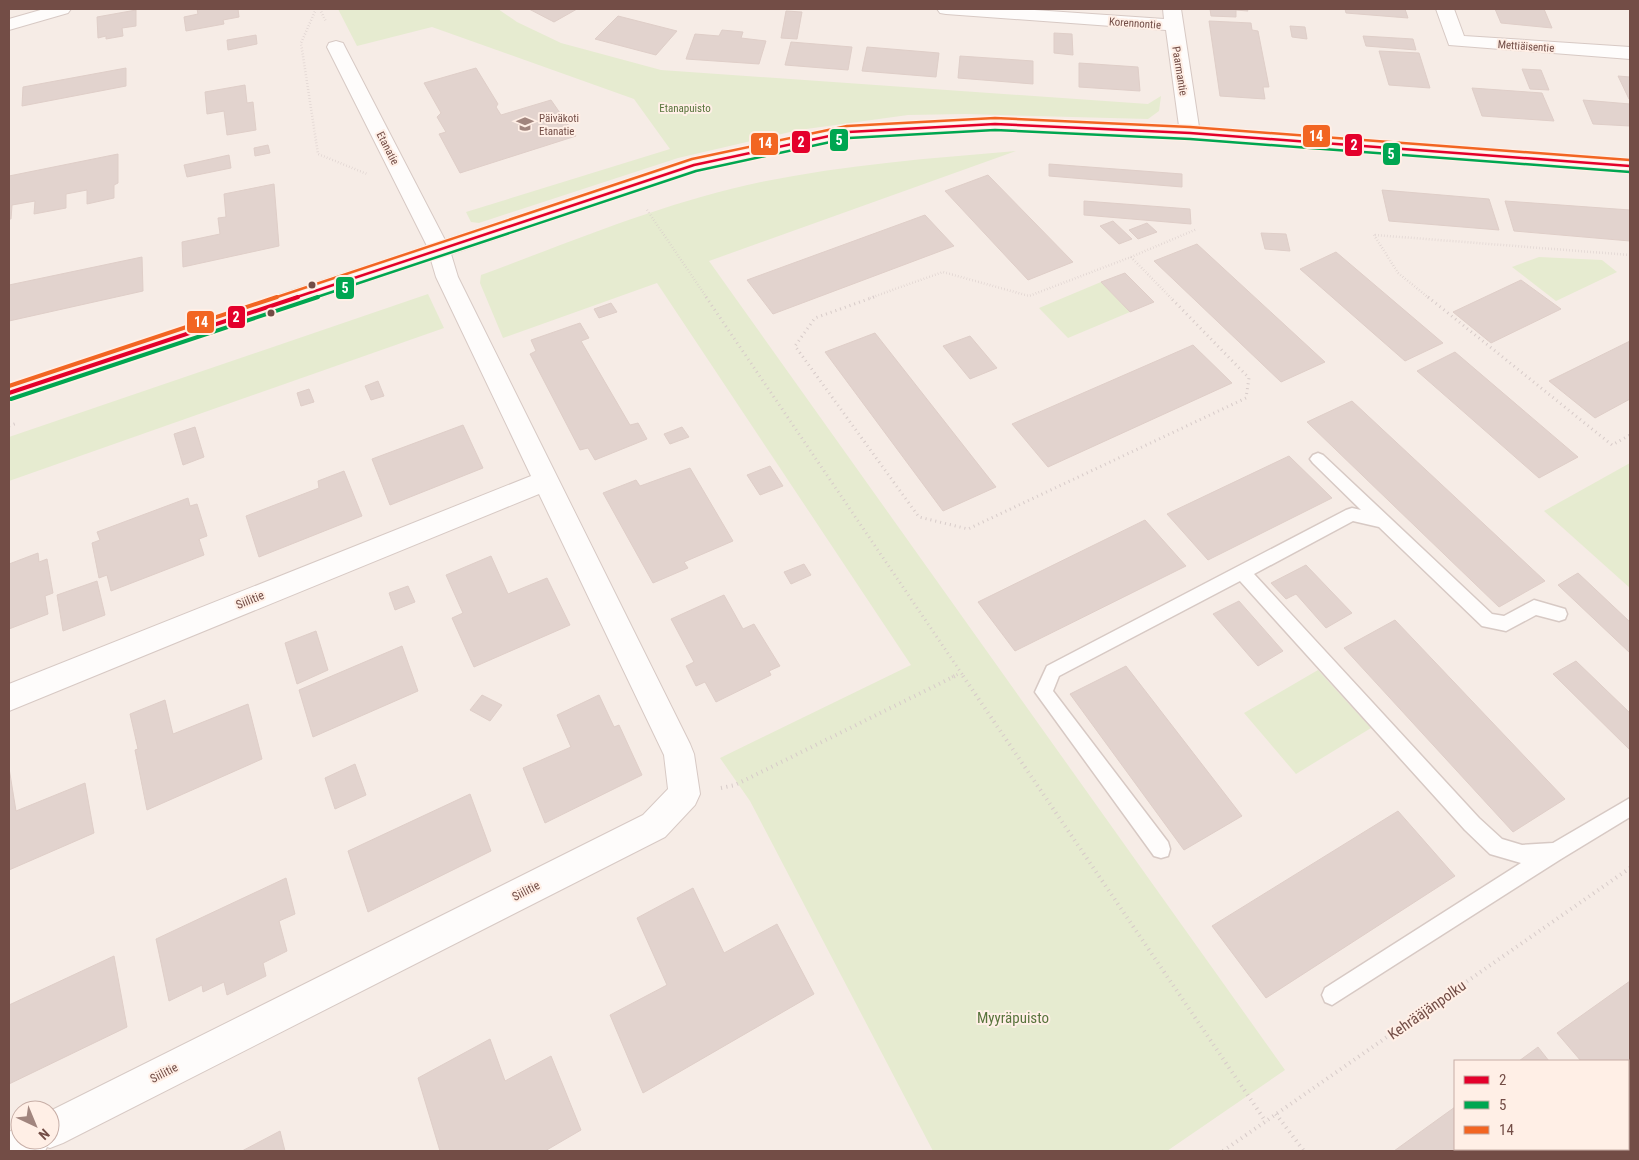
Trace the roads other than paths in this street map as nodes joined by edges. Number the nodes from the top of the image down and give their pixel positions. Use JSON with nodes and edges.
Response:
{"nodes":[{"id":1,"x":62,"y":9,"type":"edge"},
{"id":2,"x":946,"y":9,"type":"edge"},
{"id":3,"x":1445,"y":9,"type":"edge"},
{"id":4,"x":1172,"y":17,"type":"edge"},
{"id":5,"x":9,"y":25,"type":"edge"},
{"id":6,"x":336,"y":47,"type":"dead end"},
{"id":7,"x":1630,"y":53,"type":"edge"},
{"id":8,"x":1190,"y":133,"type":"junction"},
{"id":9,"x":1630,"y":166,"type":"edge"},
{"id":10,"x":439,"y":249,"type":"junction"},
{"id":11,"x":9,"y":393,"type":"edge"},
{"id":12,"x":1318,"y":459,"type":"dead end"},
{"id":13,"x":547,"y":480,"type":"junction"},
{"id":14,"x":1384,"y":522,"type":"junction"},
{"id":15,"x":1242,"y":572,"type":"junction"},
{"id":16,"x":1559,"y":614,"type":"dead end"},
{"id":17,"x":9,"y":698,"type":"edge"},
{"id":18,"x":1630,"y":806,"type":"edge"},
{"id":19,"x":1161,"y":849,"type":"dead end"},
{"id":20,"x":1556,"y":852,"type":"junction"},
{"id":21,"x":1332,"y":995,"type":"dead end"},
{"id":22,"x":60,"y":1125,"type":"edge"}],
"edges":[{"from":1,"to":5,"type":"street"},
{"from":2,"to":4,"type":"street","name":"Korennontie"},
{"from":3,"to":7,"type":"street","name":"Mettiäisentie"},
{"from":4,"to":8,"type":"street","name":"Paarmantie"},
{"from":6,"to":10,"type":"street","name":"Etanatie"},
{"from":8,"to":9,"type":"street"},
{"from":8,"to":10,"type":"street"},
{"from":10,"to":11,"type":"street"},
{"from":10,"to":13,"type":"street"},
{"from":12,"to":14,"type":"lane"},
{"from":13,"to":17,"type":"street","name":"Siilitie"},
{"from":13,"to":22,"type":"street","name":"Siilitie"},
{"from":14,"to":15,"type":"lane"},
{"from":14,"to":16,"type":"lane"},
{"from":15,"to":19,"type":"lane"},
{"from":15,"to":20,"type":"lane"},
{"from":18,"to":20,"type":"lane"},
{"from":20,"to":21,"type":"lane"}]}
